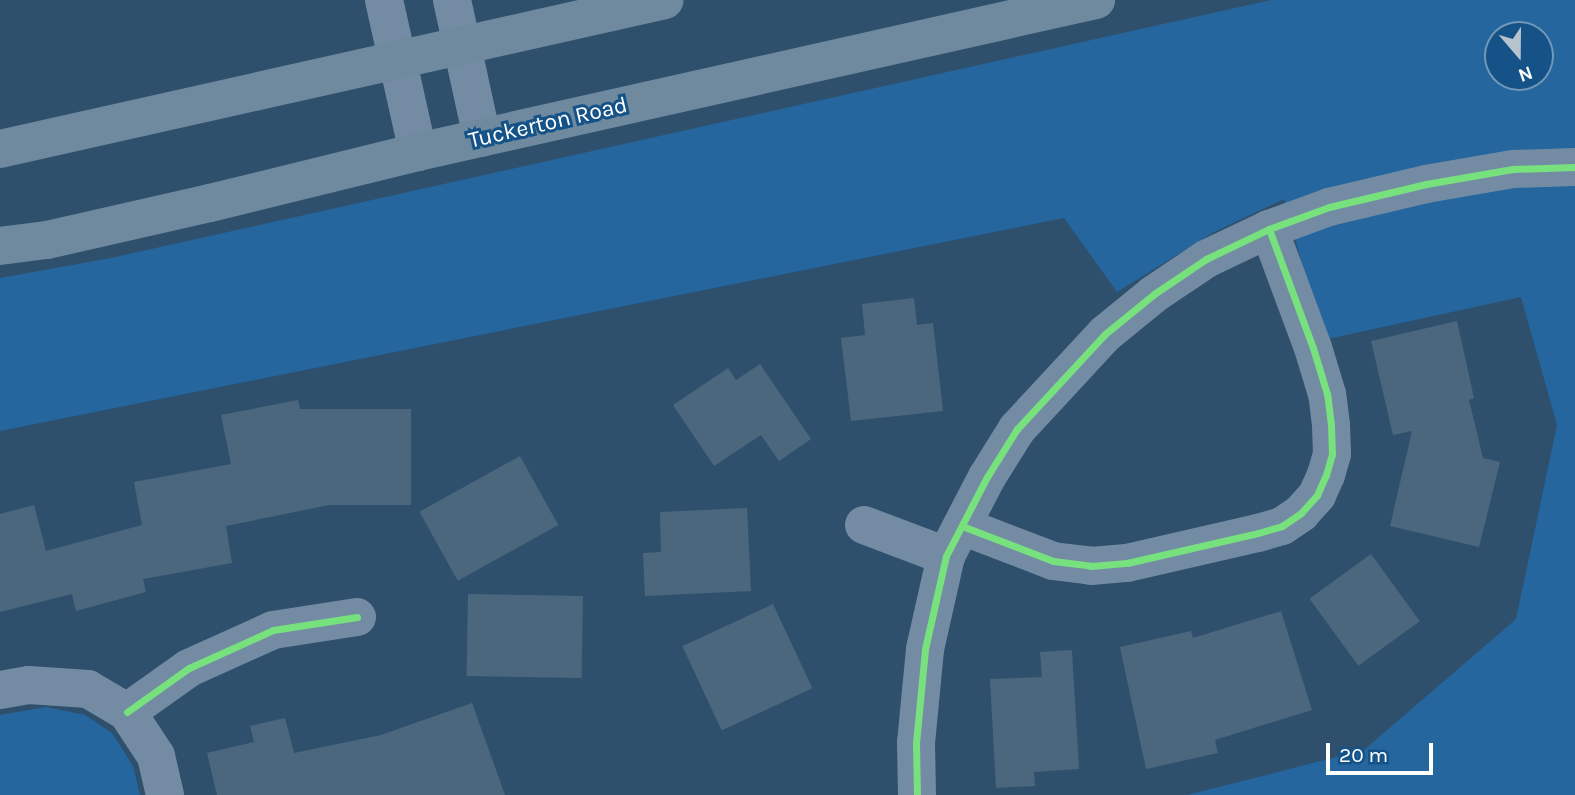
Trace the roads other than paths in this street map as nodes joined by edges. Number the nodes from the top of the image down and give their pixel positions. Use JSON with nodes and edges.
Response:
{"nodes":[{"id":1,"x":384,"y":0,"type":"edge"},
{"id":2,"x":452,"y":0,"type":"edge"},
{"id":3,"x":665,"y":0,"type":"edge"},
{"id":4,"x":1096,"y":0,"type":"edge"},
{"id":5,"x":462,"y":45,"type":"junction"},
{"id":6,"x":397,"y":60,"type":"junction"},
{"id":7,"x":482,"y":138,"type":"junction"},
{"id":8,"x":0,"y":149,"type":"edge"},
{"id":9,"x":418,"y":152,"type":"junction"},
{"id":10,"x":1575,"y":167,"type":"edge"},
{"id":11,"x":1269,"y":229,"type":"junction"},
{"id":12,"x":0,"y":246,"type":"edge"},
{"id":13,"x":864,"y":525,"type":"dead end"},
{"id":14,"x":954,"y":541,"type":"junction"},
{"id":15,"x":357,"y":617,"type":"dead end"},
{"id":16,"x":0,"y":690,"type":"edge"},
{"id":17,"x":127,"y":712,"type":"junction"},
{"id":18,"x":165,"y":795,"type":"edge"},
{"id":19,"x":916,"y":795,"type":"edge"}],
"edges":[{"from":1,"to":6,"type":"street"},
{"from":2,"to":5,"type":"street"},
{"from":3,"to":5,"type":"main road"},
{"from":4,"to":7,"type":"main road","name":"Tuckerton Road"},
{"from":5,"to":6,"type":"main road"},
{"from":5,"to":7,"type":"street"},
{"from":6,"to":8,"type":"main road"},
{"from":6,"to":9,"type":"street"},
{"from":7,"to":9,"type":"main road","name":"Tuckerton Road"},
{"from":9,"to":12,"type":"main road","name":"Tuckerton Road"},
{"from":10,"to":11,"type":"street"},
{"from":11,"to":14,"type":"street"},
{"from":11,"to":14,"type":"street"},
{"from":13,"to":14,"type":"street"},
{"from":14,"to":19,"type":"street"},
{"from":15,"to":17,"type":"street"},
{"from":16,"to":17,"type":"street"},
{"from":17,"to":18,"type":"street"}]}
